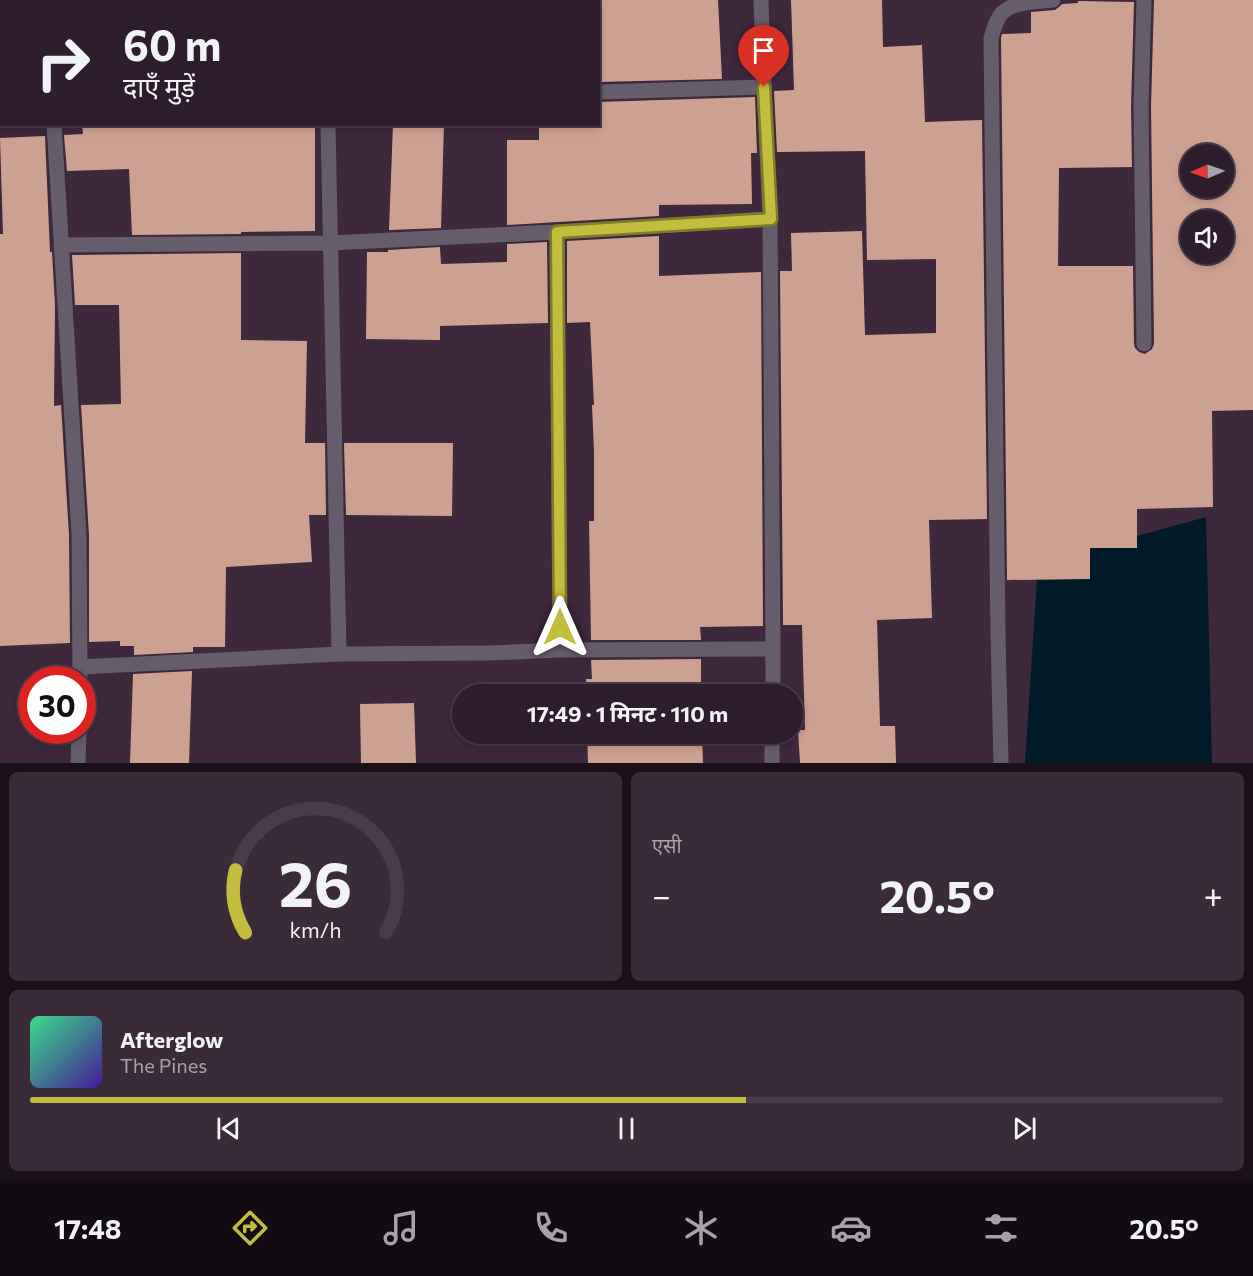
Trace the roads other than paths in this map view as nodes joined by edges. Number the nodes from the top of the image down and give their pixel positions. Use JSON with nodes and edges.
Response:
{"nodes":[{"id":1,"x":761,"y":0,"type":"edge"},
{"id":2,"x":1053,"y":0,"type":"edge"},
{"id":3,"x":1144,"y":0,"type":"edge"},
{"id":4,"x":764,"y":87,"type":"junction"},
{"id":5,"x":600,"y":92,"type":"edge"},
{"id":6,"x":54,"y":126,"type":"edge"},
{"id":7,"x":328,"y":126,"type":"edge"},
{"id":8,"x":771,"y":219,"type":"junction"},
{"id":9,"x":557,"y":232,"type":"junction"},
{"id":10,"x":330,"y":243,"type":"junction"},
{"id":11,"x":61,"y":245,"type":"junction"},
{"id":12,"x":1144,"y":344,"type":"dead end"},
{"id":13,"x":773,"y":649,"type":"junction"},
{"id":14,"x":560,"y":650,"type":"junction"},
{"id":15,"x":339,"y":654,"type":"junction"},
{"id":16,"x":80,"y":666,"type":"edge"},
{"id":17,"x":96,"y":672,"type":"edge"},
{"id":18,"x":772,"y":684,"type":"edge"},
{"id":19,"x":79,"y":744,"type":"edge"},
{"id":20,"x":772,"y":744,"type":"edge"},
{"id":21,"x":78,"y":763,"type":"edge"},
{"id":22,"x":772,"y":763,"type":"edge"},
{"id":23,"x":1001,"y":763,"type":"edge"}],
"edges":[{"from":1,"to":4,"type":"street"},
{"from":2,"to":23,"type":"street"},
{"from":3,"to":12,"type":"street"},
{"from":4,"to":5,"type":"street"},
{"from":4,"to":8,"type":"street"},
{"from":6,"to":11,"type":"street"},
{"from":7,"to":10,"type":"street"},
{"from":8,"to":9,"type":"street"},
{"from":8,"to":13,"type":"street"},
{"from":9,"to":10,"type":"street"},
{"from":9,"to":14,"type":"street"},
{"from":10,"to":11,"type":"street"},
{"from":10,"to":15,"type":"street"},
{"from":11,"to":16,"type":"street"},
{"from":13,"to":14,"type":"street"},
{"from":13,"to":18,"type":"street"},
{"from":14,"to":15,"type":"street"},
{"from":15,"to":17,"type":"street"},
{"from":19,"to":21,"type":"street"},
{"from":20,"to":22,"type":"street"}]}
